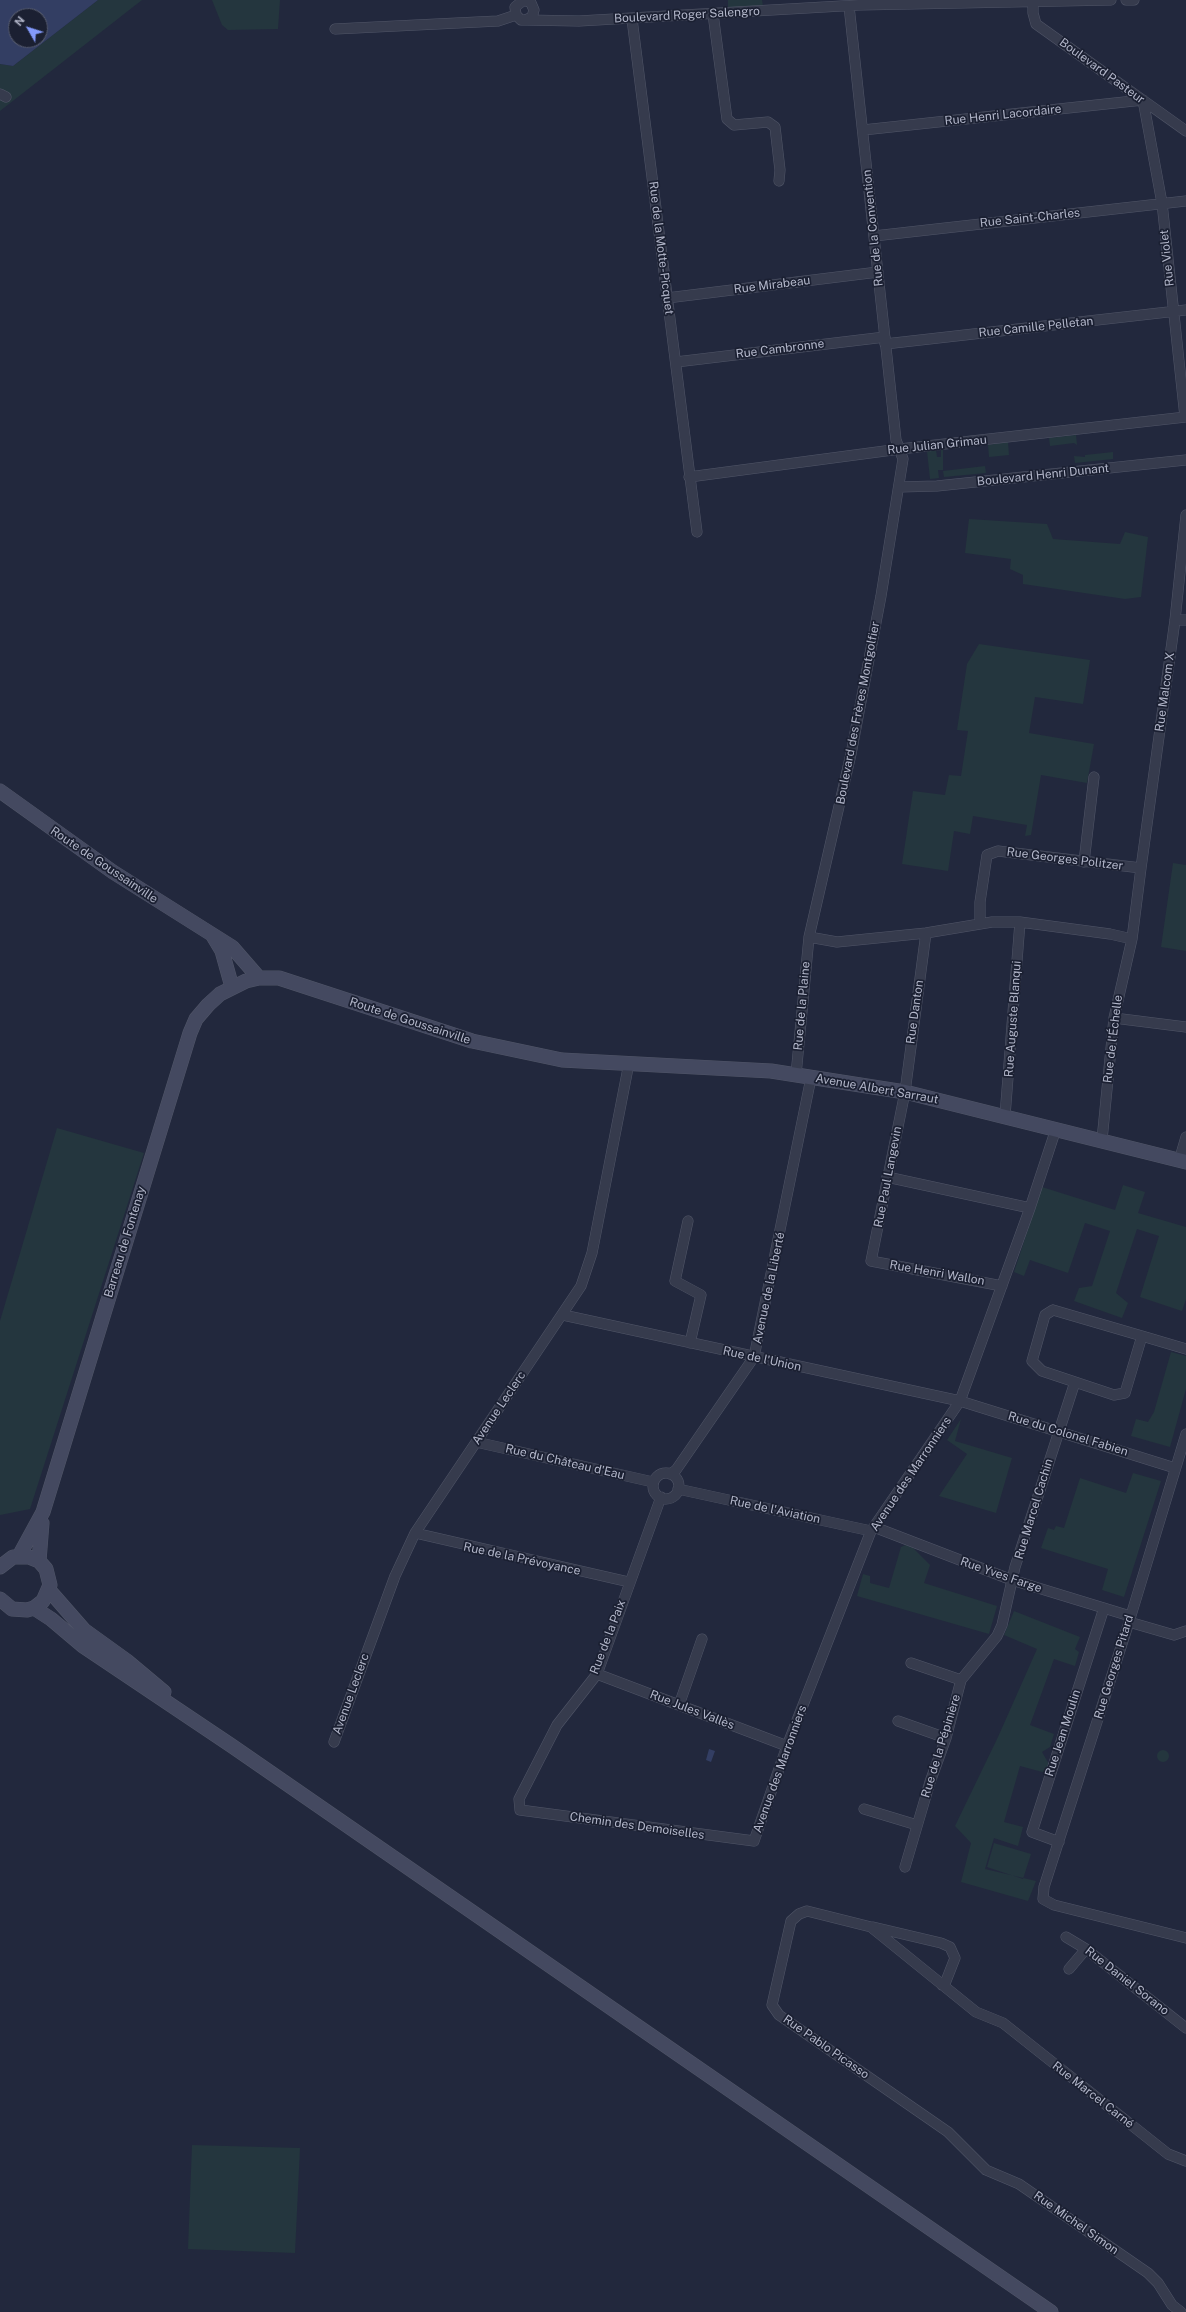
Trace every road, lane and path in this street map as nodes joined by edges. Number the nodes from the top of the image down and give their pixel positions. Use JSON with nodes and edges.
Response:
{"nodes":[{"id":1,"x":524,"y":0,"type":"edge"},
{"id":2,"x":1098,"y":0,"type":"edge"},
{"id":3,"x":1111,"y":0,"type":"edge"},
{"id":4,"x":1126,"y":0,"type":"edge"},
{"id":5,"x":1134,"y":0,"type":"edge"},
{"id":6,"x":999,"y":1,"type":"edge"},
{"id":7,"x":903,"y":2,"type":"edge"},
{"id":8,"x":1033,"y":2,"type":"junction"},
{"id":9,"x":815,"y":4,"type":"edge"},
{"id":10,"x":533,"y":6,"type":"junction"},
{"id":11,"x":849,"y":6,"type":"junction"},
{"id":12,"x":714,"y":14,"type":"junction"},
{"id":13,"x":516,"y":15,"type":"junction"},
{"id":14,"x":632,"y":19,"type":"junction"},
{"id":15,"x":525,"y":20,"type":"junction"},
{"id":16,"x":551,"y":21,"type":"junction"},
{"id":17,"x":335,"y":29,"type":"dead end"},
{"id":18,"x":1143,"y":100,"type":"junction"},
{"id":19,"x":863,"y":130,"type":"junction"},
{"id":20,"x":1186,"y":131,"type":"edge"},
{"id":21,"x":779,"y":181,"type":"dead end"},
{"id":22,"x":1186,"y":201,"type":"edge"},
{"id":23,"x":1162,"y":204,"type":"junction"},
{"id":24,"x":874,"y":236,"type":"junction"},
{"id":25,"x":878,"y":272,"type":"junction"},
{"id":26,"x":667,"y":298,"type":"junction"},
{"id":27,"x":1186,"y":310,"type":"edge"},
{"id":28,"x":1173,"y":311,"type":"junction"},
{"id":29,"x":885,"y":340,"type":"junction"},
{"id":30,"x":676,"y":362,"type":"junction"},
{"id":31,"x":1185,"y":417,"type":"edge"},
{"id":32,"x":900,"y":449,"type":"junction"},
{"id":33,"x":1186,"y":460,"type":"edge"},
{"id":34,"x":689,"y":477,"type":"junction"},
{"id":35,"x":899,"y":487,"type":"junction"},
{"id":36,"x":1186,"y":515,"type":"edge"},
{"id":37,"x":697,"y":532,"type":"dead end"},
{"id":38,"x":1175,"y":620,"type":"junction"},
{"id":39,"x":1186,"y":620,"type":"edge"},
{"id":40,"x":1094,"y":776,"type":"dead end"},
{"id":41,"x":0,"y":791,"type":"edge"},
{"id":42,"x":1084,"y":862,"type":"junction"},
{"id":43,"x":1141,"y":868,"type":"junction"},
{"id":44,"x":1020,"y":922,"type":"junction"},
{"id":45,"x":980,"y":924,"type":"junction"},
{"id":46,"x":926,"y":933,"type":"junction"},
{"id":47,"x":212,"y":934,"type":"junction"},
{"id":48,"x":809,"y":937,"type":"junction"},
{"id":49,"x":1132,"y":939,"type":"junction"},
{"id":50,"x":259,"y":978,"type":"junction"},
{"id":51,"x":232,"y":987,"type":"junction"},
{"id":52,"x":1114,"y":1018,"type":"junction"},
{"id":53,"x":1186,"y":1027,"type":"edge"},
{"id":54,"x":562,"y":1060,"type":"joint"},
{"id":55,"x":629,"y":1063,"type":"junction"},
{"id":56,"x":796,"y":1075,"type":"junction"},
{"id":57,"x":811,"y":1078,"type":"junction"},
{"id":58,"x":905,"y":1092,"type":"junction"},
{"id":59,"x":1005,"y":1116,"type":"junction"},
{"id":60,"x":1056,"y":1129,"type":"junction"},
{"id":61,"x":1186,"y":1137,"type":"edge"},
{"id":62,"x":1102,"y":1140,"type":"junction"},
{"id":63,"x":1183,"y":1162,"type":"edge"},
{"id":64,"x":887,"y":1177,"type":"junction"},
{"id":65,"x":1030,"y":1208,"type":"junction"},
{"id":66,"x":688,"y":1221,"type":"dead end"},
{"id":67,"x":871,"y":1261,"type":"joint"},
{"id":68,"x":1002,"y":1286,"type":"junction"},
{"id":69,"x":563,"y":1315,"type":"junction"},
{"id":70,"x":1142,"y":1336,"type":"junction"},
{"id":71,"x":690,"y":1343,"type":"junction"},
{"id":72,"x":1186,"y":1349,"type":"edge"},
{"id":73,"x":754,"y":1357,"type":"junction"},
{"id":74,"x":1075,"y":1382,"type":"junction"},
{"id":75,"x":960,"y":1401,"type":"junction"},
{"id":76,"x":1058,"y":1431,"type":"junction"},
{"id":77,"x":1186,"y":1434,"type":"edge"},
{"id":78,"x":476,"y":1442,"type":"junction"},
{"id":79,"x":1175,"y":1468,"type":"junction"},
{"id":80,"x":670,"y":1474,"type":"junction"},
{"id":81,"x":654,"y":1482,"type":"junction"},
{"id":82,"x":678,"y":1489,"type":"junction"},
{"id":83,"x":661,"y":1497,"type":"junction"},
{"id":84,"x":43,"y":1512,"type":"junction"},
{"id":85,"x":872,"y":1529,"type":"junction"},
{"id":86,"x":415,"y":1533,"type":"junction"},
{"id":87,"x":19,"y":1556,"type":"junction"},
{"id":88,"x":39,"y":1561,"type":"junction"},
{"id":89,"x":1,"y":1564,"type":"edge"},
{"id":90,"x":1012,"y":1580,"type":"junction"},
{"id":91,"x":629,"y":1582,"type":"junction"},
{"id":92,"x":48,"y":1590,"type":"junction"},
{"id":93,"x":0,"y":1599,"type":"edge"},
{"id":94,"x":34,"y":1608,"type":"junction"},
{"id":95,"x":1104,"y":1608,"type":"junction"},
{"id":96,"x":1130,"y":1619,"type":"junction"},
{"id":97,"x":1186,"y":1631,"type":"edge"},
{"id":98,"x":997,"y":1636,"type":"joint"},
{"id":99,"x":702,"y":1639,"type":"dead end"},
{"id":100,"x":911,"y":1663,"type":"dead end"},
{"id":101,"x":597,"y":1674,"type":"junction"},
{"id":102,"x":961,"y":1680,"type":"junction"},
{"id":103,"x":679,"y":1705,"type":"junction"},
{"id":104,"x":898,"y":1721,"type":"dead end"},
{"id":105,"x":946,"y":1738,"type":"junction"},
{"id":106,"x":334,"y":1742,"type":"dead end"},
{"id":107,"x":232,"y":1746,"type":"junction"},
{"id":108,"x":787,"y":1746,"type":"junction"},
{"id":109,"x":864,"y":1809,"type":"dead end"},
{"id":110,"x":520,"y":1810,"type":"joint"},
{"id":111,"x":918,"y":1825,"type":"junction"},
{"id":112,"x":754,"y":1841,"type":"joint"},
{"id":113,"x":1059,"y":1842,"type":"junction"},
{"id":114,"x":905,"y":1867,"type":"dead end"},
{"id":115,"x":871,"y":1927,"type":"junction"},
{"id":116,"x":1066,"y":1937,"type":"dead end"},
{"id":117,"x":1186,"y":1938,"type":"edge"},
{"id":118,"x":1086,"y":1949,"type":"junction"},
{"id":119,"x":1069,"y":1969,"type":"dead end"},
{"id":120,"x":942,"y":1984,"type":"junction"},
{"id":121,"x":1002,"y":2023,"type":"joint"},
{"id":122,"x":1186,"y":2028,"type":"edge"},
{"id":123,"x":963,"y":2145,"type":"joint"},
{"id":124,"x":1186,"y":2161,"type":"edge"},
{"id":125,"x":1050,"y":2312,"type":"edge"},
{"id":126,"x":1181,"y":2312,"type":"edge"}],
"edges":[{"from":1,"to":10,"type":"street"},
{"from":1,"to":13,"type":"street"},
{"from":2,"to":3,"type":"street","name":"Boulevard Roger Salengro"},
{"from":2,"to":8,"type":"street","name":"Boulevard Roger Salengro"},
{"from":4,"to":5,"type":"street"},
{"from":6,"to":7,"type":"street","name":"Boulevard Roger Salengro"},
{"from":6,"to":8,"type":"street","name":"Boulevard Roger Salengro"},
{"from":7,"to":11,"type":"street","name":"Boulevard Roger Salengro"},
{"from":8,"to":18,"type":"street","name":"Boulevard Pasteur"},
{"from":9,"to":11,"type":"street","name":"Boulevard Roger Salengro"},
{"from":9,"to":12,"type":"street","name":"Boulevard Roger Salengro"},
{"from":10,"to":15,"type":"street"},
{"from":10,"to":16,"type":"street"},
{"from":11,"to":19,"type":"street","name":"Rue de la Convention"},
{"from":12,"to":14,"type":"street","name":"Boulevard Roger Salengro"},
{"from":12,"to":21,"type":"street"},
{"from":13,"to":15,"type":"street"},
{"from":13,"to":17,"type":"street"},
{"from":14,"to":16,"type":"street","name":"Boulevard Roger Salengro"},
{"from":14,"to":26,"type":"street","name":"Rue de la Motte-Picquet"},
{"from":15,"to":16,"type":"street","name":"Boulevard Roger Salengro"},
{"from":18,"to":19,"type":"street","name":"Rue Henri Lacordaire"},
{"from":18,"to":20,"type":"street","name":"Boulevard Pasteur"},
{"from":18,"to":23,"type":"street","name":"Rue Violet"},
{"from":19,"to":24,"type":"street","name":"Rue de la Convention"},
{"from":22,"to":23,"type":"street","name":"Rue Saint-Charles"},
{"from":23,"to":24,"type":"street","name":"Rue Saint-Charles"},
{"from":23,"to":28,"type":"street","name":"Rue Violet"},
{"from":24,"to":25,"type":"street","name":"Rue de la Convention"},
{"from":25,"to":26,"type":"street","name":"Rue Mirabeau"},
{"from":25,"to":29,"type":"street","name":"Rue de la Convention"},
{"from":26,"to":30,"type":"street","name":"Rue de la Motte-Picquet"},
{"from":27,"to":28,"type":"street","name":"Rue Camille Pelletan"},
{"from":28,"to":29,"type":"street","name":"Rue Camille Pelletan"},
{"from":28,"to":31,"type":"street","name":"Rue Violet"},
{"from":29,"to":30,"type":"street","name":"Rue Cambronne"},
{"from":29,"to":32,"type":"street","name":"Rue de la Convention"},
{"from":30,"to":34,"type":"street","name":"Rue de la Motte-Picquet"},
{"from":31,"to":32,"type":"street","name":"Rue Julian Grimau"},
{"from":32,"to":34,"type":"street","name":"Rue Julian Grimau"},
{"from":32,"to":35,"type":"street","name":"Boulevard des Frères Montgolfier"},
{"from":33,"to":35,"type":"street","name":"Boulevard Henri Dunant"},
{"from":34,"to":37,"type":"street","name":"Rue de la Motte-Picquet"},
{"from":35,"to":48,"type":"street","name":"Boulevard des Frères Montgolfier"},
{"from":36,"to":38,"type":"street","name":"Rue Malcom X"},
{"from":38,"to":39,"type":"street"},
{"from":38,"to":43,"type":"street","name":"Rue Malcom X"},
{"from":40,"to":42,"type":"street"},
{"from":41,"to":47,"type":"street","name":"Route de Goussainville"},
{"from":42,"to":43,"type":"street","name":"Rue Georges Politzer"},
{"from":42,"to":45,"type":"street","name":"Rue Georges Politzer"},
{"from":43,"to":49,"type":"street"},
{"from":44,"to":45,"type":"street"},
{"from":44,"to":49,"type":"street"},
{"from":44,"to":59,"type":"street","name":"Rue Auguste Blanqui"},
{"from":45,"to":46,"type":"street"},
{"from":46,"to":48,"type":"street"},
{"from":46,"to":58,"type":"street","name":"Rue Danton"},
{"from":47,"to":50,"type":"street","name":"Route de Goussainville"},
{"from":47,"to":51,"type":"street","name":"Route de Goussainville"},
{"from":48,"to":56,"type":"street","name":"Rue de la Plaine"},
{"from":49,"to":52,"type":"street","name":"Rue de l'Échelle"},
{"from":50,"to":51,"type":"street","name":"Route de Goussainville"},
{"from":50,"to":54,"type":"street","name":"Route de Goussainville"},
{"from":51,"to":84,"type":"street","name":"Barreau de Fontenay"},
{"from":52,"to":53,"type":"street"},
{"from":52,"to":62,"type":"street","name":"Rue de l'Échelle"},
{"from":54,"to":55,"type":"street","name":"Avenue Albert Sarraut"},
{"from":55,"to":56,"type":"street","name":"Avenue Albert Sarraut"},
{"from":55,"to":69,"type":"street","name":"Avenue Leclerc"},
{"from":56,"to":57,"type":"street","name":"Avenue Albert Sarraut"},
{"from":57,"to":58,"type":"street","name":"Avenue Albert Sarraut"},
{"from":57,"to":73,"type":"street","name":"Avenue de la Liberté"},
{"from":58,"to":59,"type":"street","name":"Avenue Albert Sarraut"},
{"from":58,"to":64,"type":"street","name":"Rue Paul Langevin"},
{"from":59,"to":60,"type":"street","name":"Avenue Albert Sarraut"},
{"from":60,"to":62,"type":"street","name":"Avenue Albert Sarraut"},
{"from":60,"to":65,"type":"street","name":"Avenue des Marronniers"},
{"from":61,"to":63,"type":"street"},
{"from":62,"to":63,"type":"street","name":"Avenue Albert Sarraut"},
{"from":64,"to":65,"type":"street"},
{"from":64,"to":67,"type":"street","name":"Rue Paul Langevin"},
{"from":65,"to":68,"type":"street","name":"Avenue des Marronniers"},
{"from":66,"to":71,"type":"street"},
{"from":67,"to":68,"type":"street","name":"Rue Henri Wallon"},
{"from":68,"to":75,"type":"street","name":"Avenue des Marronniers"},
{"from":69,"to":71,"type":"street","name":"Rue de l'Union"},
{"from":69,"to":78,"type":"street","name":"Avenue Leclerc"},
{"from":70,"to":72,"type":"street"},
{"from":70,"to":74,"type":"street"},
{"from":70,"to":74,"type":"street"},
{"from":71,"to":73,"type":"street","name":"Rue de l'Union"},
{"from":73,"to":75,"type":"street","name":"Rue de l'Union"},
{"from":73,"to":80,"type":"street","name":"Avenue de la Liberté"},
{"from":74,"to":76,"type":"street","name":"Rue Marcel Cachin"},
{"from":75,"to":76,"type":"street","name":"Rue du Colonel Fabien"},
{"from":75,"to":85,"type":"street","name":"Avenue des Marronniers"},
{"from":76,"to":79,"type":"street","name":"Rue du Colonel Fabien"},
{"from":76,"to":90,"type":"street","name":"Rue Marcel Cachin"},
{"from":77,"to":79,"type":"street","name":"Rue Georges Pitard"},
{"from":78,"to":81,"type":"street","name":"Rue du Château d'Eau"},
{"from":78,"to":86,"type":"street","name":"Avenue Leclerc"},
{"from":79,"to":96,"type":"street","name":"Rue Georges Pitard"},
{"from":80,"to":81,"type":"street"},
{"from":80,"to":82,"type":"street"},
{"from":81,"to":83,"type":"street"},
{"from":82,"to":83,"type":"street"},
{"from":82,"to":85,"type":"street","name":"Rue de l'Aviation"},
{"from":83,"to":91,"type":"street","name":"Rue de la Paix"},
{"from":84,"to":87,"type":"street","name":"Barreau de Fontenay"},
{"from":84,"to":88,"type":"street","name":"Barreau de Fontenay"},
{"from":85,"to":90,"type":"street","name":"Rue Yves Farge"},
{"from":85,"to":108,"type":"street","name":"Avenue des Marronniers"},
{"from":86,"to":91,"type":"street","name":"Rue de la Prévoyance"},
{"from":86,"to":106,"type":"street","name":"Avenue Leclerc"},
{"from":87,"to":88,"type":"street"},
{"from":87,"to":89,"type":"street"},
{"from":88,"to":92,"type":"street"},
{"from":90,"to":95,"type":"street","name":"Rue Yves Farge"},
{"from":90,"to":98,"type":"street","name":"Rue Marcel Cachin"},
{"from":91,"to":101,"type":"street","name":"Rue de la Paix"},
{"from":92,"to":94,"type":"street"},
{"from":92,"to":107,"type":"street"},
{"from":93,"to":94,"type":"street"},
{"from":94,"to":107,"type":"street"},
{"from":95,"to":96,"type":"street","name":"Rue Yves Farge"},
{"from":95,"to":113,"type":"street","name":"Rue Jean Moulin"},
{"from":96,"to":97,"type":"street","name":"Rue Yves Farge"},
{"from":96,"to":113,"type":"street","name":"Rue Georges Pitard"},
{"from":98,"to":102,"type":"street","name":"Rue de la Pépinière"},
{"from":99,"to":103,"type":"street"},
{"from":100,"to":102,"type":"street"},
{"from":101,"to":103,"type":"street","name":"Rue Jules Vallès"},
{"from":101,"to":110,"type":"street","name":"Rue de la Paix"},
{"from":102,"to":105,"type":"street","name":"Rue de la Pépinière"},
{"from":103,"to":108,"type":"street","name":"Rue Jules Vallès"},
{"from":104,"to":105,"type":"street"},
{"from":105,"to":111,"type":"street","name":"Rue de la Pépinière"},
{"from":107,"to":125,"type":"street"},
{"from":108,"to":112,"type":"street","name":"Avenue des Marronniers"},
{"from":109,"to":111,"type":"street"},
{"from":110,"to":112,"type":"street","name":"Chemin des Demoiselles"},
{"from":111,"to":114,"type":"street","name":"Rue de la Pépinière"},
{"from":113,"to":117,"type":"street","name":"Rue Georges Pitard"},
{"from":115,"to":120,"type":"street","name":"Rue Pablo Picasso"},
{"from":115,"to":120,"type":"street","name":"Rue Pablo Picasso"},
{"from":115,"to":123,"type":"street","name":"Rue Pablo Picasso"},
{"from":116,"to":118,"type":"street","name":"Rue Daniel Sorano"},
{"from":118,"to":119,"type":"street"},
{"from":118,"to":122,"type":"street","name":"Rue Daniel Sorano"},
{"from":120,"to":121,"type":"street","name":"Rue Pablo Picasso"},
{"from":121,"to":124,"type":"street","name":"Rue Marcel Carné"},
{"from":123,"to":126,"type":"street","name":"Rue Michel Simon"}]}
